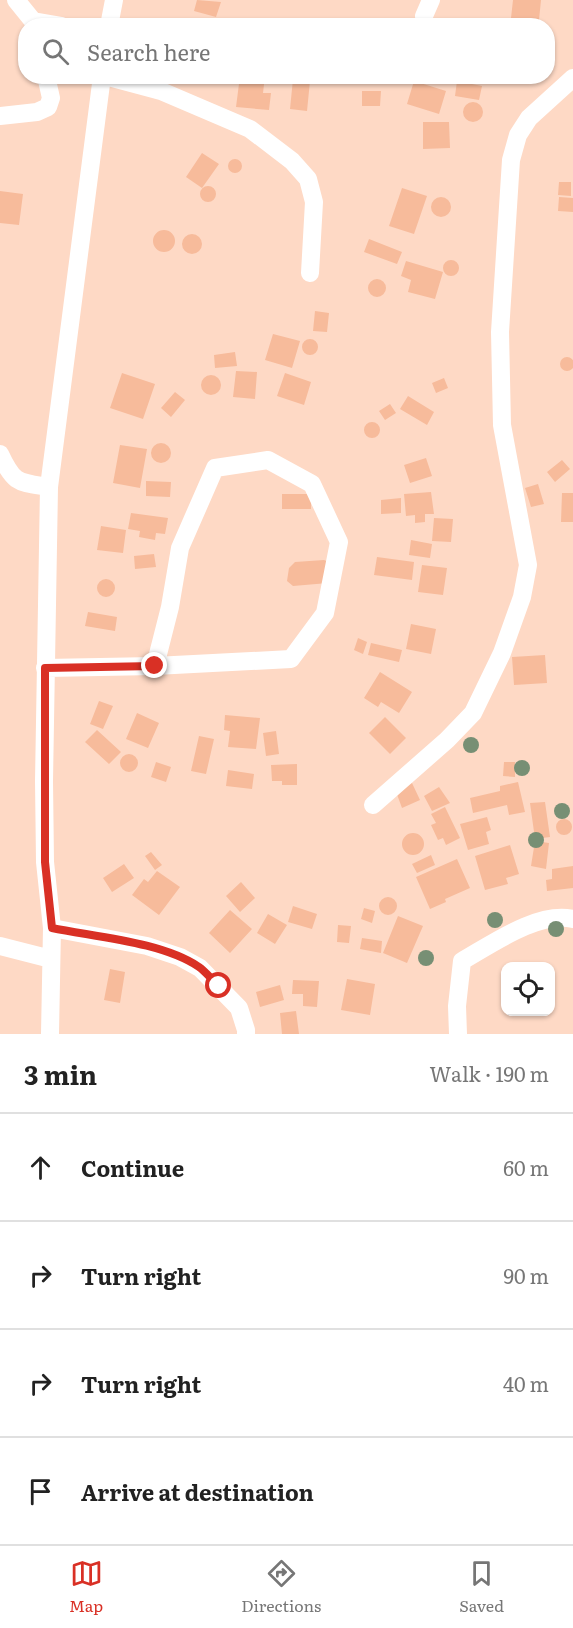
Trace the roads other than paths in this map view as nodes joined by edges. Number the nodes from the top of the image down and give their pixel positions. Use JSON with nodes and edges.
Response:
{"nodes":[{"id":1,"x":16,"y":0,"type":"edge"},
{"id":2,"x":114,"y":0,"type":"edge"},
{"id":3,"x":29,"y":18,"type":"edge"},
{"id":4,"x":111,"y":18,"type":"edge"},
{"id":5,"x":573,"y":78,"type":"edge"},
{"id":6,"x":48,"y":84,"type":"edge"},
{"id":7,"x":102,"y":84,"type":"edge"},
{"id":8,"x":132,"y":84,"type":"edge"},
{"id":9,"x":0,"y":116,"type":"edge"},
{"id":10,"x":310,"y":273,"type":"dead end"},
{"id":11,"x":0,"y":454,"type":"edge"},
{"id":12,"x":49,"y":487,"type":"junction"},
{"id":13,"x":155,"y":666,"type":"junction"},
{"id":14,"x":45,"y":668,"type":"junction"},
{"id":15,"x":373,"y":805,"type":"dead end"},
{"id":16,"x":573,"y":919,"type":"edge"},
{"id":17,"x":52,"y":928,"type":"junction"},
{"id":18,"x":0,"y":946,"type":"edge"},
{"id":19,"x":51,"y":959,"type":"junction"},
{"id":20,"x":50,"y":1034,"type":"edge"},
{"id":21,"x":246,"y":1034,"type":"edge"},
{"id":22,"x":458,"y":1034,"type":"edge"}],
"edges":[{"from":1,"to":3,"type":"street"},
{"from":2,"to":4,"type":"street"},
{"from":5,"to":15,"type":"street"},
{"from":6,"to":9,"type":"street"},
{"from":7,"to":12,"type":"street"},
{"from":8,"to":10,"type":"street"},
{"from":11,"to":12,"type":"street"},
{"from":12,"to":14,"type":"street"},
{"from":13,"to":13,"type":"street"},
{"from":13,"to":14,"type":"street"},
{"from":14,"to":17,"type":"street"},
{"from":16,"to":22,"type":"street"},
{"from":17,"to":19,"type":"street"},
{"from":17,"to":21,"type":"street"},
{"from":18,"to":19,"type":"street"},
{"from":19,"to":20,"type":"street"}]}
